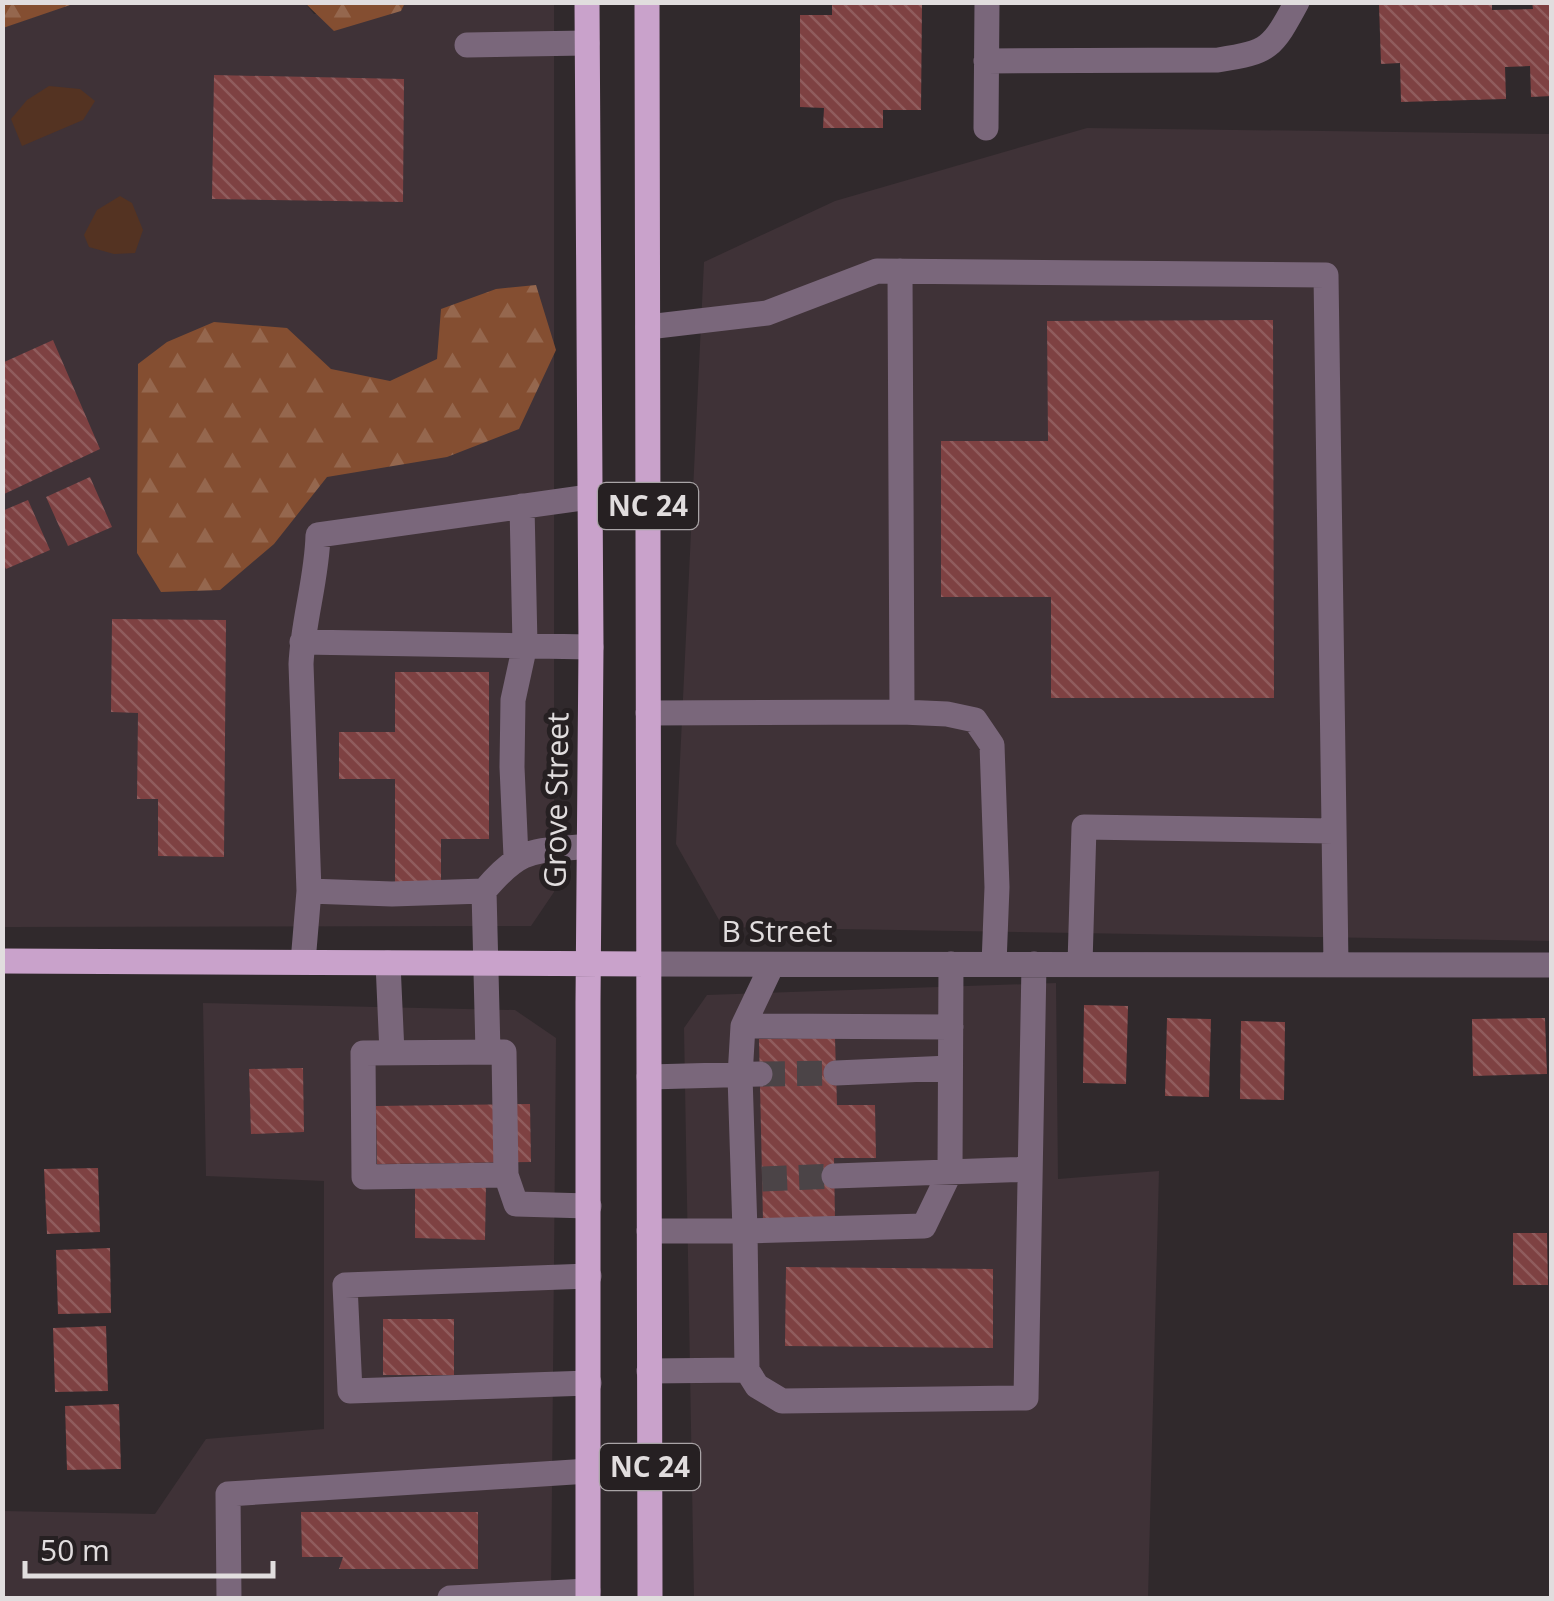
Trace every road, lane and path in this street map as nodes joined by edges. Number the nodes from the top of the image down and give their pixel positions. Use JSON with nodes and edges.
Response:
{"nodes":[{"id":1,"x":587,"y":2,"type":"edge"},
{"id":2,"x":647,"y":2,"type":"edge"},
{"id":3,"x":987,"y":2,"type":"edge"},
{"id":4,"x":1297,"y":2,"type":"edge"},
{"id":5,"x":587,"y":43,"type":"junction"},
{"id":6,"x":466,"y":45,"type":"dead end"},
{"id":7,"x":986,"y":61,"type":"junction"},
{"id":8,"x":986,"y":128,"type":"dead end"},
{"id":9,"x":900,"y":271,"type":"junction"},
{"id":10,"x":648,"y":327,"type":"junction"},
{"id":11,"x":589,"y":497,"type":"junction"},
{"id":12,"x":522,"y":506,"type":"junction"},
{"id":13,"x":302,"y":642,"type":"junction"},
{"id":14,"x":525,"y":645,"type":"junction"},
{"id":15,"x":591,"y":647,"type":"junction"},
{"id":16,"x":902,"y":712,"type":"junction"},
{"id":17,"x":648,"y":713,"type":"junction"},
{"id":18,"x":1333,"y":832,"type":"junction"},
{"id":19,"x":588,"y":846,"type":"junction"},
{"id":20,"x":516,"y":857,"type":"junction"},
{"id":21,"x":309,"y":891,"type":"junction"},
{"id":22,"x":484,"y":891,"type":"junction"},
{"id":23,"x":2,"y":961,"type":"edge"},
{"id":24,"x":303,"y":962,"type":"junction"},
{"id":25,"x":388,"y":962,"type":"junction"},
{"id":26,"x":486,"y":963,"type":"junction"},
{"id":27,"x":588,"y":964,"type":"junction"},
{"id":28,"x":648,"y":964,"type":"junction"},
{"id":29,"x":951,"y":964,"type":"junction"},
{"id":30,"x":994,"y":964,"type":"junction"},
{"id":31,"x":1034,"y":964,"type":"junction"},
{"id":32,"x":1080,"y":964,"type":"junction"},
{"id":33,"x":1336,"y":964,"type":"junction"},
{"id":34,"x":772,"y":965,"type":"junction"},
{"id":35,"x":1552,"y":965,"type":"edge"},
{"id":36,"x":744,"y":1026,"type":"junction"},
{"id":37,"x":951,"y":1026,"type":"junction"},
{"id":38,"x":488,"y":1052,"type":"junction"},
{"id":39,"x":392,"y":1053,"type":"junction"},
{"id":40,"x":950,"y":1068,"type":"junction"},
{"id":41,"x":836,"y":1073,"type":"tunnel mouth"},
{"id":42,"x":750,"y":1075,"type":"junction"},
{"id":43,"x":648,"y":1077,"type":"junction"},
{"id":44,"x":1030,"y":1169,"type":"junction"},
{"id":45,"x":950,"y":1172,"type":"junction"},
{"id":46,"x":506,"y":1175,"type":"junction"},
{"id":47,"x":834,"y":1176,"type":"tunnel mouth"},
{"id":48,"x":589,"y":1206,"type":"junction"},
{"id":49,"x":649,"y":1231,"type":"junction"},
{"id":50,"x":744,"y":1231,"type":"junction"},
{"id":51,"x":589,"y":1276,"type":"junction"},
{"id":52,"x":649,"y":1370,"type":"junction"},
{"id":53,"x":747,"y":1370,"type":"junction"},
{"id":54,"x":589,"y":1383,"type":"junction"},
{"id":55,"x":589,"y":1471,"type":"junction"},
{"id":56,"x":588,"y":1595,"type":"edge"},
{"id":57,"x":229,"y":1598,"type":"edge"},
{"id":58,"x":450,"y":1598,"type":"edge"},
{"id":59,"x":650,"y":1598,"type":"edge"}],
"edges":[{"from":1,"to":5,"type":"main road","name":"Grove Street","number":"NC 24"},
{"from":2,"to":10,"type":"main road","number":"NC 24"},
{"from":3,"to":7,"type":"street"},
{"from":4,"to":7,"type":"street"},
{"from":5,"to":6,"type":"street"},
{"from":5,"to":11,"type":"main road","name":"Grove Street","number":"NC 24"},
{"from":7,"to":8,"type":"street"},
{"from":9,"to":10,"type":"street"},
{"from":9,"to":16,"type":"street"},
{"from":9,"to":18,"type":"street"},
{"from":10,"to":17,"type":"main road","number":"NC 24"},
{"from":11,"to":12,"type":"street"},
{"from":11,"to":15,"type":"main road","name":"Grove Street","number":"NC 24"},
{"from":12,"to":13,"type":"street"},
{"from":12,"to":14,"type":"street"},
{"from":13,"to":14,"type":"street"},
{"from":13,"to":21,"type":"street"},
{"from":14,"to":15,"type":"street"},
{"from":14,"to":20,"type":"street"},
{"from":15,"to":19,"type":"main road","name":"Grove Street","number":"NC 24"},
{"from":16,"to":17,"type":"street"},
{"from":16,"to":30,"type":"street"},
{"from":17,"to":28,"type":"main road","number":"NC 24"},
{"from":18,"to":32,"type":"street"},
{"from":18,"to":33,"type":"street"},
{"from":19,"to":20,"type":"street"},
{"from":19,"to":27,"type":"main road","name":"Grove Street","number":"NC 24"},
{"from":20,"to":22,"type":"street"},
{"from":21,"to":22,"type":"street"},
{"from":21,"to":24,"type":"street"},
{"from":22,"to":26,"type":"street"},
{"from":23,"to":24,"type":"main road","name":"B Street"},
{"from":24,"to":25,"type":"main road","name":"B Street"},
{"from":25,"to":26,"type":"main road","name":"B Street"},
{"from":25,"to":39,"type":"street"},
{"from":26,"to":27,"type":"main road","name":"B Street"},
{"from":26,"to":38,"type":"street"},
{"from":27,"to":28,"type":"main road","name":"B Street"},
{"from":27,"to":48,"type":"main road","name":"Grove Street","number":"NC 24"},
{"from":28,"to":34,"type":"street","name":"B Street"},
{"from":28,"to":43,"type":"main road","number":"NC 24"},
{"from":29,"to":30,"type":"street","name":"B Street"},
{"from":29,"to":34,"type":"street","name":"B Street"},
{"from":29,"to":37,"type":"street"},
{"from":30,"to":31,"type":"street","name":"B Street"},
{"from":31,"to":32,"type":"street","name":"B Street"},
{"from":31,"to":44,"type":"street"},
{"from":32,"to":33,"type":"street","name":"B Street"},
{"from":33,"to":35,"type":"street","name":"B Street"},
{"from":34,"to":36,"type":"street"},
{"from":36,"to":37,"type":"street"},
{"from":36,"to":42,"type":"street"},
{"from":37,"to":40,"type":"street"},
{"from":38,"to":39,"type":"street"},
{"from":38,"to":46,"type":"street"},
{"from":39,"to":46,"type":"street"},
{"from":40,"to":41,"type":"street"},
{"from":40,"to":45,"type":"street"},
{"from":42,"to":43,"type":"street"},
{"from":42,"to":50,"type":"street"},
{"from":43,"to":49,"type":"main road","number":"NC 24"},
{"from":44,"to":45,"type":"street"},
{"from":44,"to":53,"type":"street"},
{"from":45,"to":47,"type":"street"},
{"from":45,"to":50,"type":"street"},
{"from":46,"to":48,"type":"street"},
{"from":48,"to":51,"type":"main road","name":"Grove Street","number":"NC 24"},
{"from":49,"to":50,"type":"street"},
{"from":49,"to":52,"type":"main road","number":"NC 24"},
{"from":50,"to":53,"type":"street"},
{"from":51,"to":54,"type":"main road","name":"Grove Street","number":"NC 24"},
{"from":51,"to":54,"type":"street"},
{"from":52,"to":53,"type":"street"},
{"from":52,"to":59,"type":"main road","number":"NC 24"},
{"from":54,"to":55,"type":"main road","name":"Grove Street","number":"NC 24"},
{"from":55,"to":56,"type":"main road","name":"Grove Street","number":"NC 24"},
{"from":55,"to":57,"type":"street"},
{"from":56,"to":58,"type":"street"}]}
